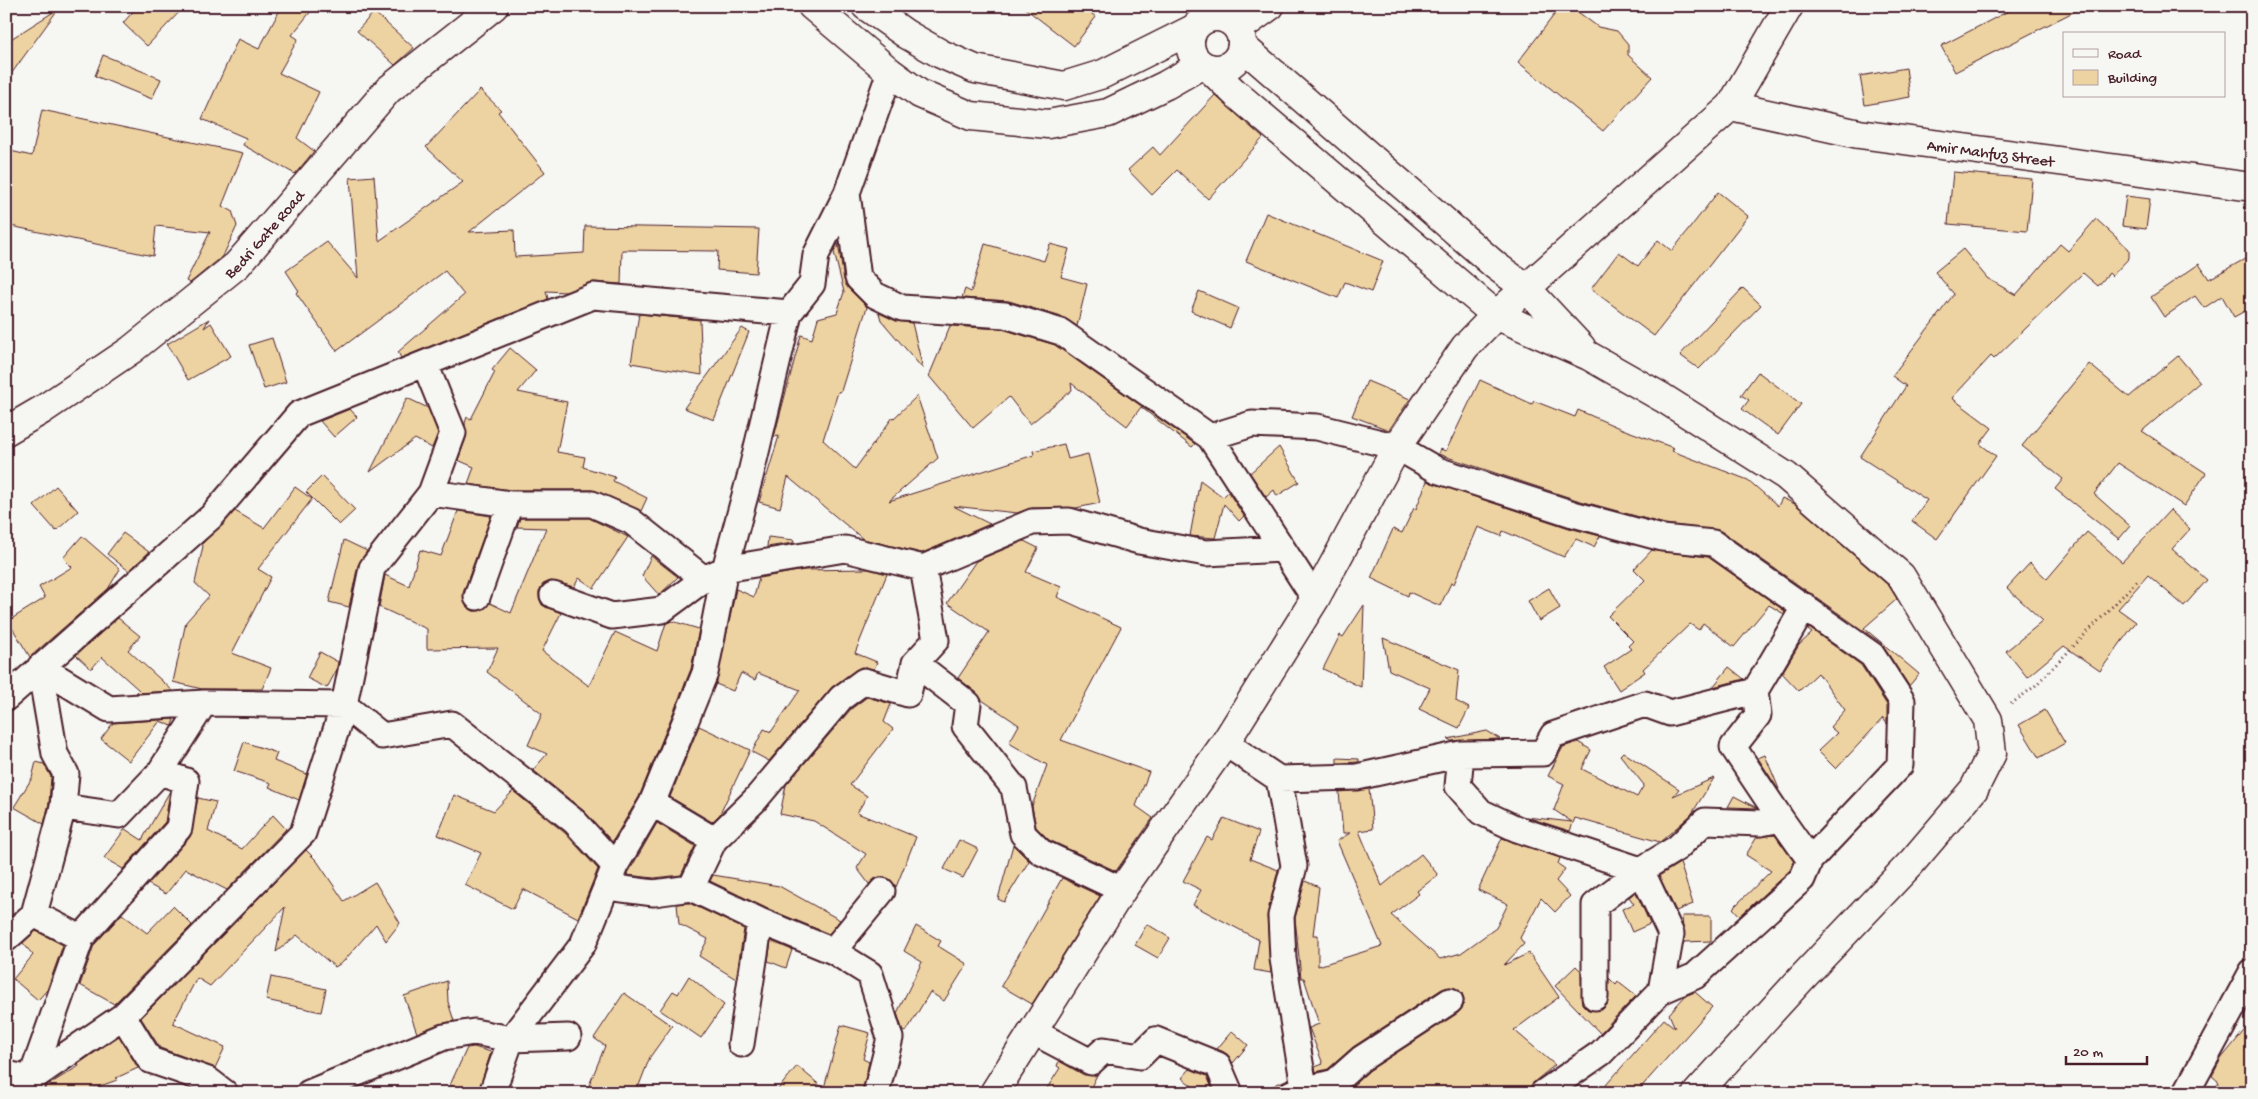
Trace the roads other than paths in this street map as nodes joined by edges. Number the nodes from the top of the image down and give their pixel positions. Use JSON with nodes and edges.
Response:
{"nodes":[{"id":1,"x":494,"y":6,"type":"edge"},
{"id":2,"x":866,"y":6,"type":"edge"},
{"id":3,"x":1270,"y":6,"type":"edge"},
{"id":4,"x":1789,"y":6,"type":"edge"},
{"id":5,"x":818,"y":8,"type":"edge"},
{"id":6,"x":1193,"y":29,"type":"junction"},
{"id":7,"x":1240,"y":37,"type":"junction"},
{"id":8,"x":1205,"y":66,"type":"junction"},
{"id":9,"x":890,"y":72,"type":"junction"},
{"id":10,"x":1042,"y":82,"type":"junction"},
{"id":11,"x":1731,"y":106,"type":"junction"},
{"id":12,"x":1048,"y":124,"type":"junction"},
{"id":13,"x":1371,"y":159,"type":"junction"},
{"id":14,"x":1344,"y":185,"type":"junction"},
{"id":15,"x":2252,"y":188,"type":"edge"},
{"id":16,"x":847,"y":193,"type":"junction"},
{"id":17,"x":1526,"y":288,"type":"junction"},
{"id":18,"x":789,"y":313,"type":"junction"},
{"id":19,"x":1496,"y":315,"type":"junction"},
{"id":20,"x":1589,"y":356,"type":"junction"},
{"id":21,"x":425,"y":364,"type":"junction"},
{"id":22,"x":6,"y":431,"type":"edge"},
{"id":23,"x":1210,"y":437,"type":"junction"},
{"id":24,"x":1397,"y":447,"type":"junction"},
{"id":25,"x":431,"y":494,"type":"junction"},
{"id":26,"x":510,"y":504,"type":"junction"},
{"id":27,"x":1282,"y":549,"type":"junction"},
{"id":28,"x":923,"y":568,"type":"junction"},
{"id":29,"x":715,"y":574,"type":"junction"},
{"id":30,"x":552,"y":595,"type":"dead end"},
{"id":31,"x":477,"y":597,"type":"dead end"},
{"id":32,"x":1314,"y":599,"type":"junction"},
{"id":33,"x":1805,"y":606,"type":"junction"},
{"id":34,"x":915,"y":663,"type":"junction"},
{"id":35,"x":40,"y":667,"type":"junction"},
{"id":36,"x":1755,"y":691,"type":"junction"},
{"id":37,"x":6,"y":698,"type":"edge"},
{"id":38,"x":204,"y":703,"type":"junction"},
{"id":39,"x":344,"y":705,"type":"junction"},
{"id":40,"x":1226,"y":743,"type":"junction"},
{"id":41,"x":1461,"y":754,"type":"junction"},
{"id":42,"x":160,"y":772,"type":"junction"},
{"id":43,"x":1278,"y":779,"type":"junction"},
{"id":44,"x":652,"y":803,"type":"junction"},
{"id":45,"x":63,"y":807,"type":"junction"},
{"id":46,"x":1781,"y":819,"type":"junction"},
{"id":47,"x":714,"y":840,"type":"junction"},
{"id":48,"x":1810,"y":860,"type":"junction"},
{"id":49,"x":1641,"y":870,"type":"junction"},
{"id":50,"x":611,"y":877,"type":"junction"},
{"id":51,"x":691,"y":888,"type":"junction"},
{"id":52,"x":1122,"y":890,"type":"junction"},
{"id":53,"x":882,"y":892,"type":"dead end"},
{"id":54,"x":34,"y":914,"type":"junction"},
{"id":55,"x":760,"y":921,"type":"junction"},
{"id":56,"x":81,"y":938,"type":"junction"},
{"id":57,"x":6,"y":939,"type":"edge"},
{"id":58,"x":833,"y":950,"type":"junction"},
{"id":59,"x":2252,"y":972,"type":"edge"},
{"id":60,"x":1661,"y":992,"type":"junction"},
{"id":61,"x":1595,"y":997,"type":"dead end"},
{"id":62,"x":1450,"y":1001,"type":"dead end"},
{"id":63,"x":123,"y":1016,"type":"junction"},
{"id":64,"x":1032,"y":1031,"type":"junction"},
{"id":65,"x":568,"y":1037,"type":"dead end"},
{"id":66,"x":511,"y":1039,"type":"junction"},
{"id":67,"x":741,"y":1044,"type":"dead end"},
{"id":68,"x":6,"y":1074,"type":"edge"},
{"id":69,"x":31,"y":1086,"type":"edge"},
{"id":70,"x":1300,"y":1091,"type":"edge"},
{"id":71,"x":224,"y":1093,"type":"edge"},
{"id":72,"x":309,"y":1093,"type":"edge"},
{"id":73,"x":492,"y":1093,"type":"edge"},
{"id":74,"x":876,"y":1093,"type":"edge"},
{"id":75,"x":994,"y":1093,"type":"edge"},
{"id":76,"x":1230,"y":1093,"type":"edge"},
{"id":77,"x":1544,"y":1093,"type":"edge"},
{"id":78,"x":1697,"y":1093,"type":"edge"},
{"id":79,"x":2186,"y":1093,"type":"edge"}],
"edges":[{"from":1,"to":22,"type":"street","name":"Bedri Gate Road"},
{"from":2,"to":10,"type":"street"},
{"from":3,"to":7,"type":"street"},
{"from":4,"to":11,"type":"street"},
{"from":5,"to":9,"type":"street"},
{"from":6,"to":7,"type":"street"},
{"from":6,"to":8,"type":"street"},
{"from":6,"to":10,"type":"street"},
{"from":7,"to":8,"type":"street"},
{"from":7,"to":13,"type":"street"},
{"from":8,"to":12,"type":"street"},
{"from":8,"to":14,"type":"street"},
{"from":9,"to":12,"type":"street"},
{"from":9,"to":16,"type":"street"},
{"from":10,"to":12,"type":"street"},
{"from":11,"to":15,"type":"street","name":"Amir Mahfuz Street"},
{"from":11,"to":17,"type":"street"},
{"from":13,"to":14,"type":"street"},
{"from":13,"to":17,"type":"street"},
{"from":14,"to":19,"type":"street"},
{"from":16,"to":18,"type":"street"},
{"from":16,"to":23,"type":"street"},
{"from":17,"to":19,"type":"street"},
{"from":17,"to":20,"type":"street"},
{"from":18,"to":21,"type":"street"},
{"from":18,"to":29,"type":"street"},
{"from":19,"to":20,"type":"street"},
{"from":19,"to":24,"type":"street"},
{"from":20,"to":78,"type":"street"},
{"from":21,"to":25,"type":"street"},
{"from":21,"to":35,"type":"street"},
{"from":23,"to":24,"type":"street"},
{"from":23,"to":27,"type":"street"},
{"from":24,"to":32,"type":"street"},
{"from":24,"to":33,"type":"street"},
{"from":25,"to":26,"type":"street"},
{"from":25,"to":39,"type":"street"},
{"from":26,"to":29,"type":"street"},
{"from":26,"to":31,"type":"street"},
{"from":27,"to":28,"type":"street"},
{"from":27,"to":32,"type":"street"},
{"from":28,"to":29,"type":"street"},
{"from":28,"to":34,"type":"street"},
{"from":29,"to":30,"type":"street"},
{"from":29,"to":44,"type":"street"},
{"from":32,"to":40,"type":"street"},
{"from":33,"to":36,"type":"street"},
{"from":33,"to":48,"type":"street"},
{"from":34,"to":47,"type":"street"},
{"from":34,"to":52,"type":"street"},
{"from":35,"to":37,"type":"street"},
{"from":35,"to":38,"type":"street"},
{"from":35,"to":45,"type":"street"},
{"from":36,"to":41,"type":"street"},
{"from":36,"to":46,"type":"street"},
{"from":38,"to":39,"type":"street"},
{"from":38,"to":42,"type":"street"},
{"from":39,"to":50,"type":"street"},
{"from":39,"to":63,"type":"street"},
{"from":40,"to":43,"type":"street"},
{"from":40,"to":52,"type":"street"},
{"from":41,"to":43,"type":"street"},
{"from":41,"to":49,"type":"street"},
{"from":42,"to":45,"type":"street"},
{"from":42,"to":56,"type":"street"},
{"from":43,"to":70,"type":"street"},
{"from":44,"to":47,"type":"street"},
{"from":44,"to":50,"type":"street"},
{"from":45,"to":54,"type":"street"},
{"from":46,"to":48,"type":"street"},
{"from":46,"to":49,"type":"street"},
{"from":47,"to":51,"type":"street"},
{"from":48,"to":60,"type":"street"},
{"from":49,"to":60,"type":"street"},
{"from":49,"to":61,"type":"street"},
{"from":50,"to":51,"type":"street"},
{"from":50,"to":66,"type":"street"},
{"from":51,"to":55,"type":"street"},
{"from":52,"to":64,"type":"street"},
{"from":53,"to":58,"type":"street"},
{"from":54,"to":56,"type":"street"},
{"from":54,"to":57,"type":"street"},
{"from":55,"to":58,"type":"street"},
{"from":55,"to":67,"type":"street"},
{"from":56,"to":69,"type":"street"},
{"from":58,"to":74,"type":"street"},
{"from":59,"to":79,"type":"street"},
{"from":60,"to":77,"type":"street"},
{"from":62,"to":70,"type":"street"},
{"from":63,"to":69,"type":"street"},
{"from":63,"to":71,"type":"street"},
{"from":64,"to":75,"type":"street"},
{"from":64,"to":76,"type":"street"},
{"from":65,"to":66,"type":"street"},
{"from":66,"to":72,"type":"street"},
{"from":66,"to":73,"type":"street"},
{"from":68,"to":69,"type":"street"}]}
